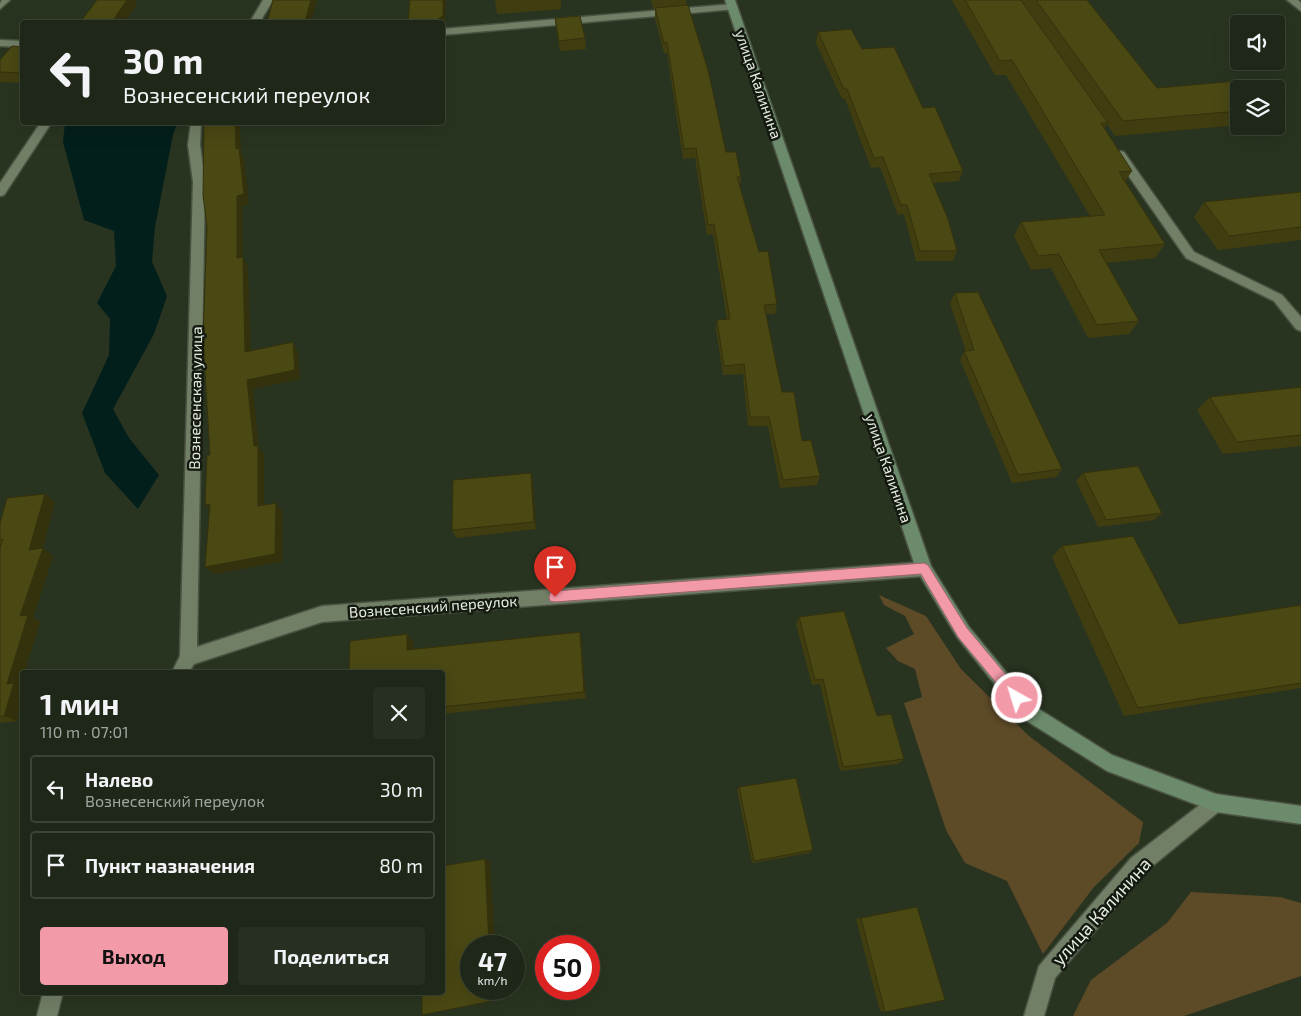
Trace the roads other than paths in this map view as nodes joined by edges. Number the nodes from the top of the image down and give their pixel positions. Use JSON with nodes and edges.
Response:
{"nodes":[{"id":1,"x":6,"y":0,"type":"edge"},
{"id":2,"x":268,"y":0,"type":"edge"},
{"id":3,"x":1292,"y":0,"type":"edge"},
{"id":4,"x":732,"y":3,"type":"edge"},
{"id":5,"x":0,"y":7,"type":"edge"},
{"id":6,"x":1301,"y":8,"type":"edge"},
{"id":7,"x":256,"y":20,"type":"edge"},
{"id":8,"x":445,"y":32,"type":"edge"},
{"id":9,"x":0,"y":43,"type":"edge"},
{"id":10,"x":20,"y":44,"type":"edge"},
{"id":11,"x":45,"y":125,"type":"edge"},
{"id":12,"x":196,"y":125,"type":"edge"},
{"id":13,"x":1112,"y":143,"type":"edge"},
{"id":14,"x":0,"y":192,"type":"edge"},
{"id":15,"x":1301,"y":326,"type":"edge"},
{"id":16,"x":924,"y":569,"type":"junction"},
{"id":17,"x":188,"y":658,"type":"junction"},
{"id":18,"x":181,"y":670,"type":"edge"},
{"id":19,"x":1216,"y":803,"type":"junction"},
{"id":20,"x":1301,"y":815,"type":"edge"},
{"id":21,"x":53,"y":995,"type":"edge"},
{"id":22,"x":47,"y":1016,"type":"edge"},
{"id":23,"x":1034,"y":1016,"type":"edge"}],
"edges":[{"from":1,"to":5,"type":"lane"},
{"from":2,"to":7,"type":"street"},
{"from":3,"to":6,"type":"street"},
{"from":4,"to":8,"type":"street"},
{"from":4,"to":16,"type":"main road","name":"улица Калинина"},
{"from":9,"to":10,"type":"street"},
{"from":11,"to":14,"type":"street"},
{"from":12,"to":17,"type":"street","name":"Вознесенская улица"},
{"from":13,"to":15,"type":"street"},
{"from":16,"to":17,"type":"street","name":"Вознесенский переулок"},
{"from":16,"to":19,"type":"main road","name":"улица Калинина"},
{"from":17,"to":18,"type":"street","name":"Вознесенская улица"},
{"from":19,"to":20,"type":"main road","name":"улица Калинина"},
{"from":19,"to":23,"type":"street","name":"улица Калинина"},
{"from":21,"to":22,"type":"street"}]}
